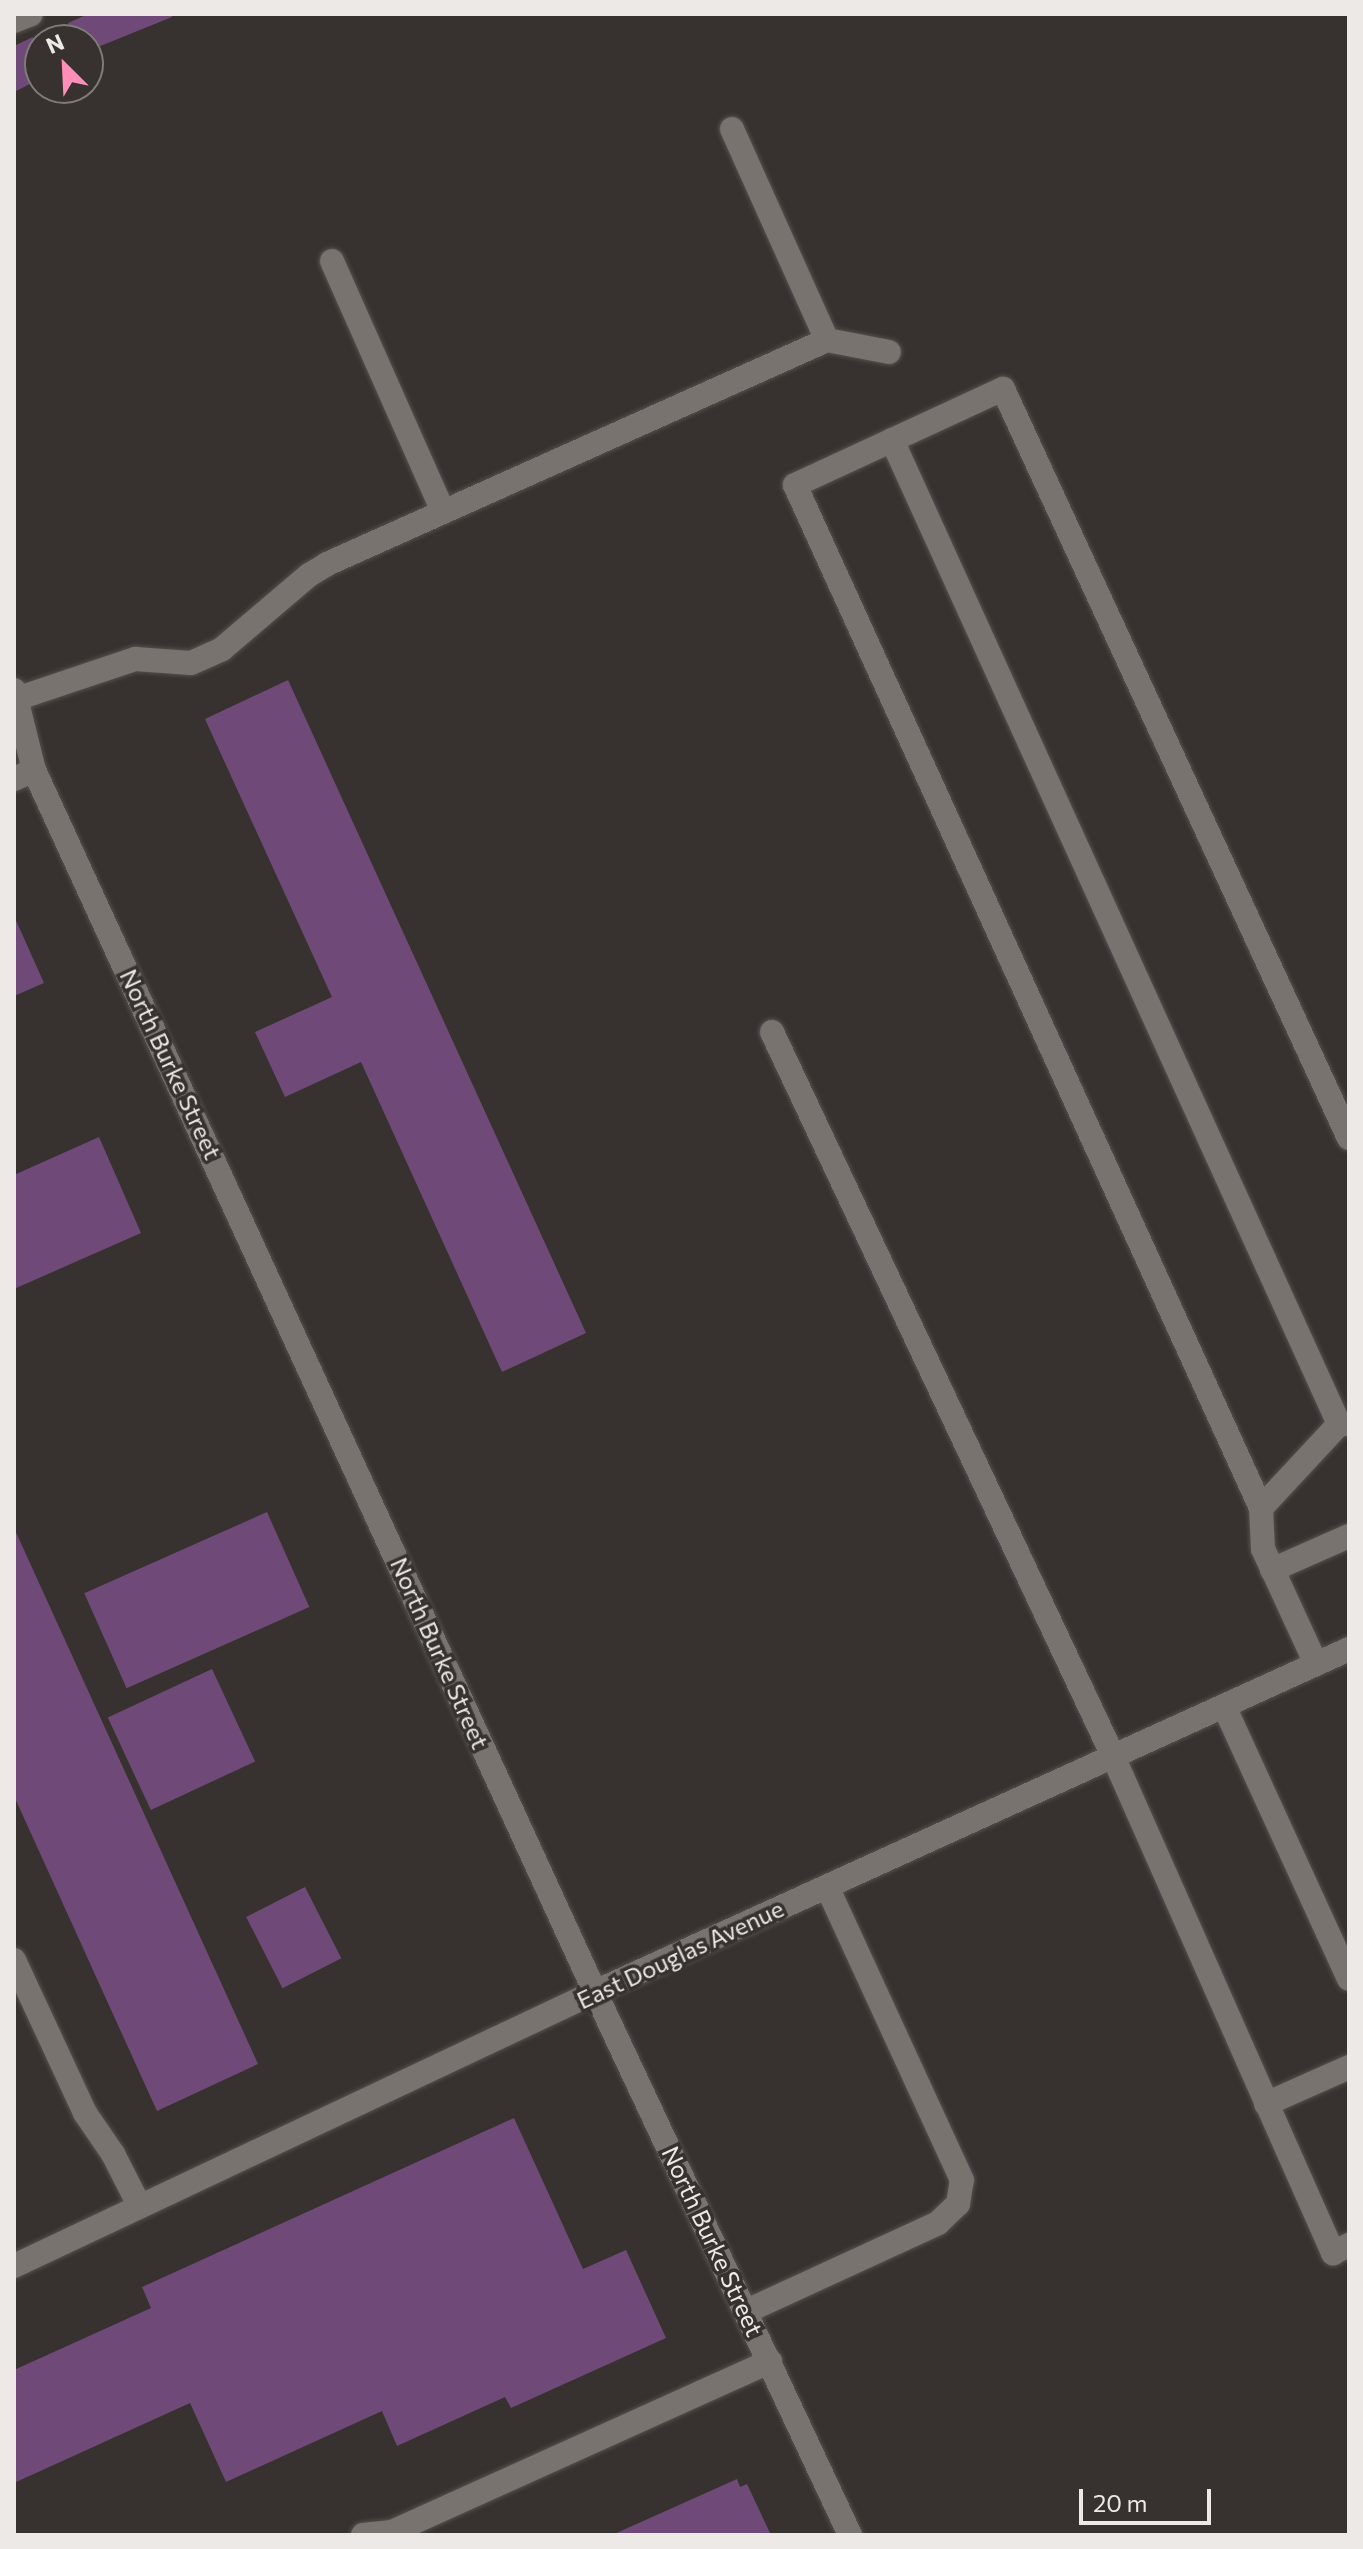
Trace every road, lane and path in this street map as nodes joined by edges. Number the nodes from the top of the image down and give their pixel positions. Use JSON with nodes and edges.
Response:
{"nodes":[{"id":1,"x":31,"y":14,"type":"edge"},
{"id":2,"x":14,"y":21,"type":"edge"},
{"id":3,"x":732,"y":129,"type":"dead end"},
{"id":4,"x":332,"y":261,"type":"dead end"},
{"id":5,"x":827,"y":340,"type":"junction"},
{"id":6,"x":889,"y":352,"type":"dead end"},
{"id":7,"x":892,"y":440,"type":"junction"},
{"id":8,"x":443,"y":512,"type":"junction"},
{"id":9,"x":15,"y":694,"type":"edge"},
{"id":10,"x":24,"y":774,"type":"edge"},
{"id":11,"x":772,"y":1032,"type":"dead end"},
{"id":12,"x":1349,"y":1138,"type":"edge"},
{"id":13,"x":1344,"y":1424,"type":"edge"},
{"id":14,"x":1261,"y":1508,"type":"junction"},
{"id":15,"x":1349,"y":1536,"type":"edge"},
{"id":16,"x":1272,"y":1570,"type":"junction"},
{"id":17,"x":1349,"y":1649,"type":"edge"},
{"id":18,"x":1316,"y":1664,"type":"junction"},
{"id":19,"x":1224,"y":1706,"type":"junction"},
{"id":20,"x":1113,"y":1756,"type":"junction"},
{"id":21,"x":827,"y":1887,"type":"junction"},
{"id":22,"x":14,"y":1960,"type":"edge"},
{"id":23,"x":1349,"y":1979,"type":"edge"},
{"id":24,"x":595,"y":1992,"type":"junction"},
{"id":25,"x":1349,"y":2067,"type":"edge"},
{"id":26,"x":1266,"y":2104,"type":"junction"},
{"id":27,"x":140,"y":2207,"type":"junction"},
{"id":28,"x":1349,"y":2245,"type":"edge"},
{"id":29,"x":14,"y":2266,"type":"edge"},
{"id":30,"x":747,"y":2311,"type":"junction"},
{"id":31,"x":770,"y":2361,"type":"junction"},
{"id":32,"x":363,"y":2535,"type":"edge"},
{"id":33,"x":850,"y":2535,"type":"edge"}],
"edges":[{"from":1,"to":2,"type":"street"},
{"from":3,"to":5,"type":"street"},
{"from":4,"to":8,"type":"street"},
{"from":5,"to":6,"type":"street"},
{"from":5,"to":8,"type":"street"},
{"from":7,"to":12,"type":"street"},
{"from":7,"to":13,"type":"street"},
{"from":7,"to":14,"type":"street"},
{"from":8,"to":9,"type":"street"},
{"from":9,"to":10,"type":"street","name":"North Burke Street"},
{"from":10,"to":24,"type":"street","name":"North Burke Street"},
{"from":11,"to":20,"type":"street"},
{"from":13,"to":14,"type":"street"},
{"from":14,"to":16,"type":"street"},
{"from":15,"to":16,"type":"street"},
{"from":16,"to":18,"type":"street"},
{"from":17,"to":18,"type":"street","name":"East Douglas Avenue"},
{"from":18,"to":19,"type":"street","name":"East Douglas Avenue"},
{"from":19,"to":20,"type":"street","name":"East Douglas Avenue"},
{"from":19,"to":23,"type":"street"},
{"from":20,"to":21,"type":"street","name":"East Douglas Avenue"},
{"from":20,"to":26,"type":"street"},
{"from":21,"to":24,"type":"street","name":"East Douglas Avenue"},
{"from":21,"to":30,"type":"street"},
{"from":22,"to":27,"type":"street"},
{"from":24,"to":27,"type":"street","name":"East Douglas Avenue"},
{"from":24,"to":30,"type":"street","name":"North Burke Street"},
{"from":25,"to":26,"type":"street"},
{"from":26,"to":28,"type":"street"},
{"from":27,"to":29,"type":"street","name":"East Douglas Avenue"},
{"from":30,"to":31,"type":"street","name":"North Burke Street"},
{"from":31,"to":32,"type":"street"},
{"from":31,"to":33,"type":"street","name":"North Burke Street"}]}
